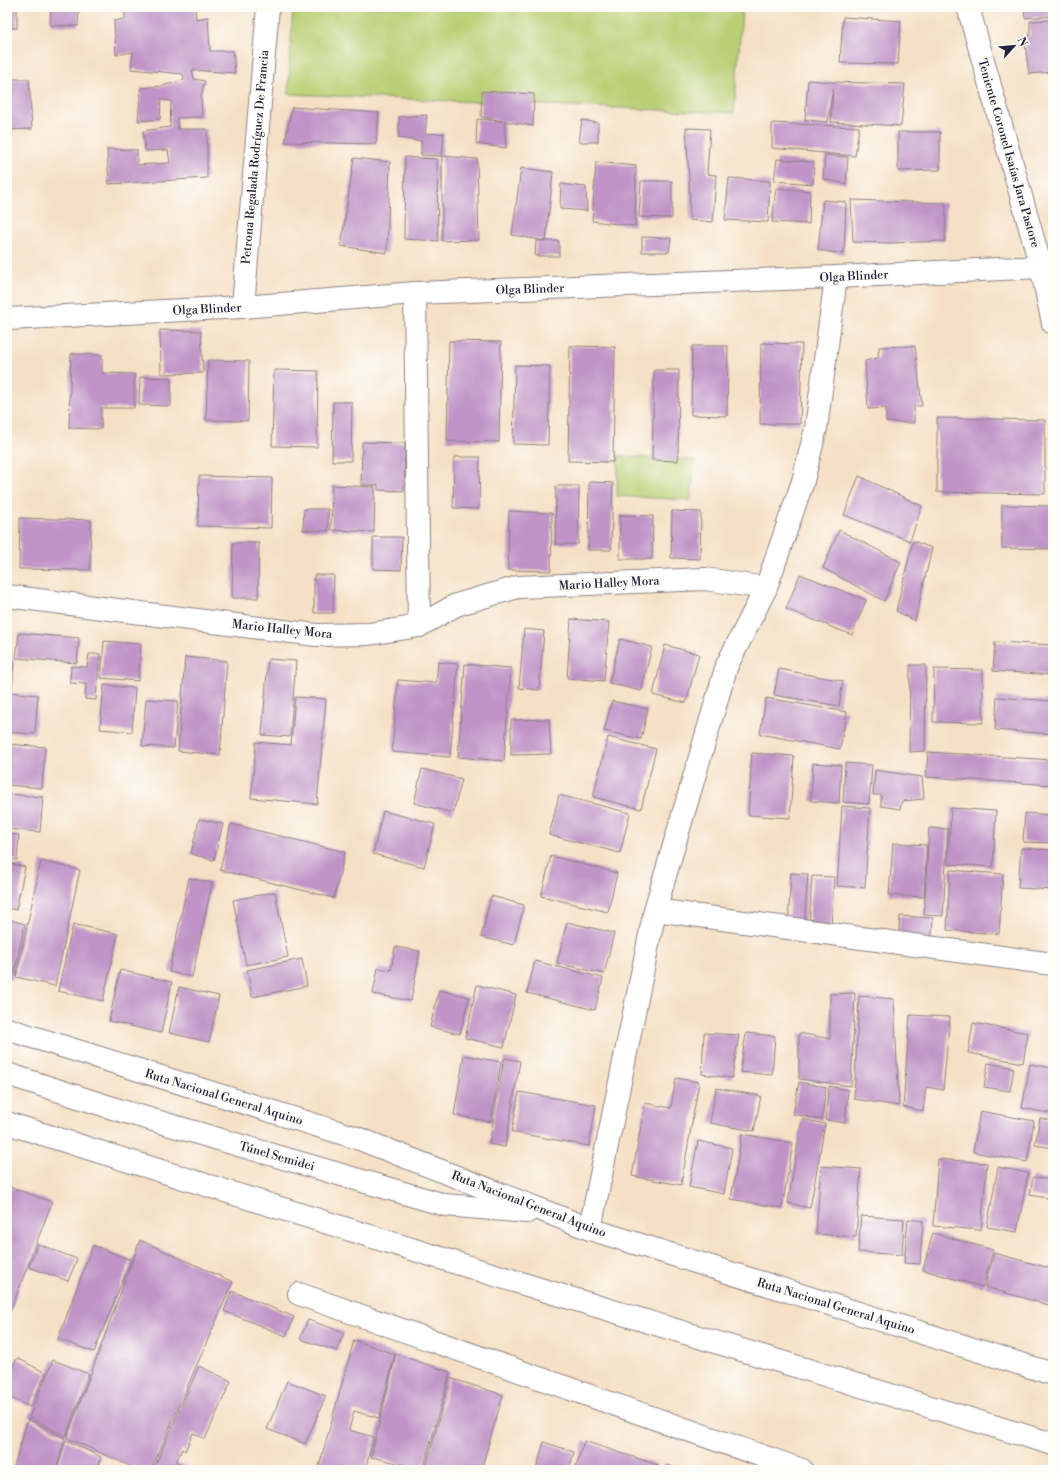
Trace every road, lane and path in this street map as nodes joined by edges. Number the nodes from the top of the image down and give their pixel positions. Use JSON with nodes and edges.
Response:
{"nodes":[{"id":1,"x":268,"y":7,"type":"edge"},
{"id":2,"x":968,"y":7,"type":"edge"},
{"id":3,"x":1047,"y":265,"type":"edge"},
{"id":4,"x":836,"y":277,"type":"junction"},
{"id":5,"x":415,"y":293,"type":"junction"},
{"id":6,"x":243,"y":307,"type":"junction"},
{"id":7,"x":7,"y":319,"type":"edge"},
{"id":8,"x":1053,"y":323,"type":"edge"},
{"id":9,"x":766,"y":588,"type":"junction"},
{"id":10,"x":7,"y":596,"type":"edge"},
{"id":11,"x":419,"y":626,"type":"junction"},
{"id":12,"x":655,"y":910,"type":"junction"},
{"id":13,"x":1053,"y":964,"type":"edge"},
{"id":14,"x":7,"y":1029,"type":"edge"},
{"id":15,"x":7,"y":1074,"type":"edge"},
{"id":16,"x":7,"y":1123,"type":"edge"},
{"id":17,"x":552,"y":1214,"type":"junction"},
{"id":18,"x":590,"y":1229,"type":"junction"},
{"id":19,"x":299,"y":1294,"type":"dead end"},
{"id":20,"x":1053,"y":1374,"type":"edge"},
{"id":21,"x":1053,"y":1444,"type":"edge"},
{"id":22,"x":802,"y":1470,"type":"edge"}],
"edges":[{"from":1,"to":6,"type":"main road","name":"Petrona Regalada Rodríguez De Francia"},
{"from":2,"to":3,"type":"main road","name":"Teniente Coronel Isaías Jara Pastore"},
{"from":3,"to":4,"type":"main road","name":"Olga Blinder"},
{"from":3,"to":8,"type":"main road","name":"Teniente Coronel Isaías Jara Pastore"},
{"from":4,"to":5,"type":"main road","name":"Olga Blinder"},
{"from":4,"to":9,"type":"main road"},
{"from":5,"to":6,"type":"main road","name":"Olga Blinder"},
{"from":5,"to":11,"type":"main road"},
{"from":6,"to":7,"type":"main road","name":"Olga Blinder"},
{"from":9,"to":11,"type":"main road","name":"Mario Halley Mora"},
{"from":9,"to":12,"type":"main road"},
{"from":10,"to":11,"type":"main road","name":"Mario Halley Mora"},
{"from":12,"to":13,"type":"main road"},
{"from":12,"to":18,"type":"main road"},
{"from":14,"to":17,"type":"main road","name":"Ruta Nacional General Aquino"},
{"from":15,"to":17,"type":"main road","name":"Túnel Semidei"},
{"from":16,"to":21,"type":"main road"},
{"from":17,"to":18,"type":"main road","name":"Ruta Nacional General Aquino"},
{"from":18,"to":20,"type":"main road","name":"Ruta Nacional General Aquino"},
{"from":19,"to":22,"type":"main road"}]}
